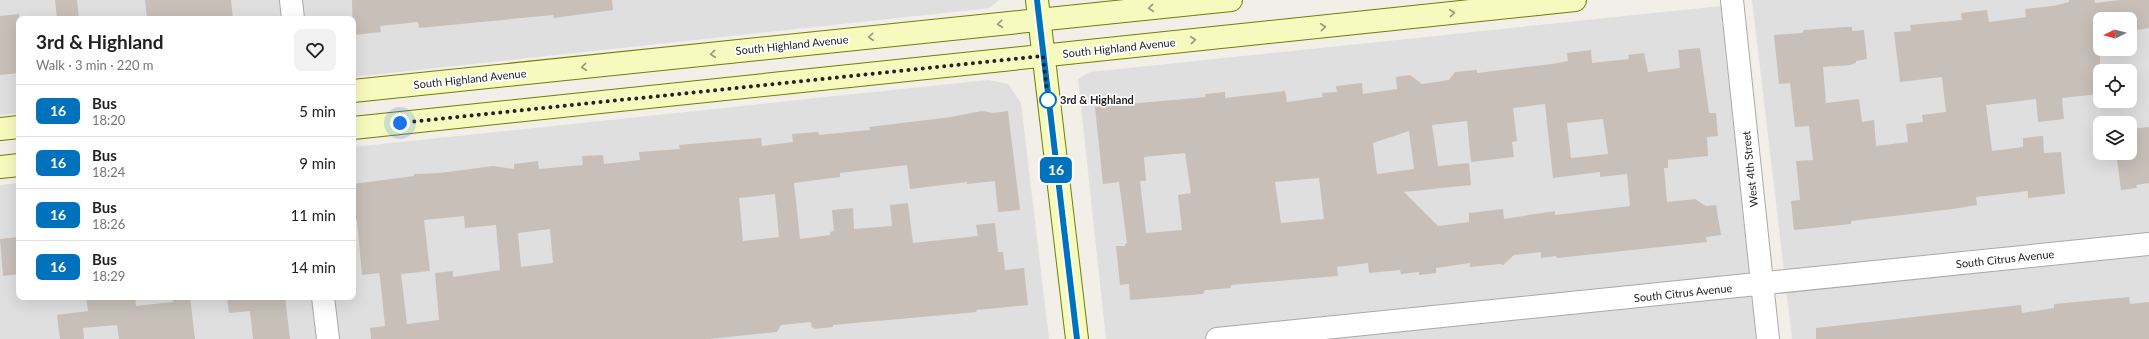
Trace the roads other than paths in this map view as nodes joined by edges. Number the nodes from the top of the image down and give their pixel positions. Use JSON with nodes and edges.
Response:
{"nodes":[{"id":1,"x":291,"y":0,"type":"edge"},
{"id":2,"x":1231,"y":0,"type":"edge"},
{"id":3,"x":1575,"y":0,"type":"edge"},
{"id":4,"x":1732,"y":0,"type":"edge"},
{"id":5,"x":1038,"y":10,"type":"edge"},
{"id":6,"x":293,"y":16,"type":"edge"},
{"id":7,"x":1043,"y":56,"type":"junction"},
{"id":8,"x":356,"y":91,"type":"edge"},
{"id":9,"x":16,"y":127,"type":"edge"},
{"id":10,"x":356,"y":128,"type":"edge"},
{"id":11,"x":0,"y":129,"type":"edge"},
{"id":12,"x":16,"y":165,"type":"edge"},
{"id":13,"x":0,"y":167,"type":"edge"},
{"id":14,"x":2149,"y":244,"type":"edge"},
{"id":15,"x":1763,"y":285,"type":"junction"},
{"id":16,"x":323,"y":300,"type":"edge"},
{"id":17,"x":328,"y":339,"type":"edge"},
{"id":18,"x":1077,"y":339,"type":"edge"},
{"id":19,"x":1217,"y":339,"type":"edge"},
{"id":20,"x":1768,"y":339,"type":"edge"}],
"edges":[{"from":1,"to":6,"type":"street"},
{"from":2,"to":5,"type":"main road","name":"South Highland Avenue","one_way":true},
{"from":7,"to":3,"type":"main road","name":"South Highland Avenue","one_way":true},
{"from":4,"to":15,"type":"street","name":"West 4th Street"},
{"from":5,"to":7,"type":"main road"},
{"from":5,"to":8,"type":"main road","name":"South Highland Avenue","one_way":true},
{"from":7,"to":10,"type":"main road","name":"South Highland Avenue"},
{"from":7,"to":18,"type":"main road"},
{"from":9,"to":11,"type":"main road"},
{"from":12,"to":13,"type":"main road"},
{"from":14,"to":15,"type":"street","name":"South Citrus Avenue"},
{"from":15,"to":19,"type":"street","name":"South Citrus Avenue"},
{"from":15,"to":20,"type":"street","name":"West 4th Street"},
{"from":16,"to":17,"type":"street"}]}
